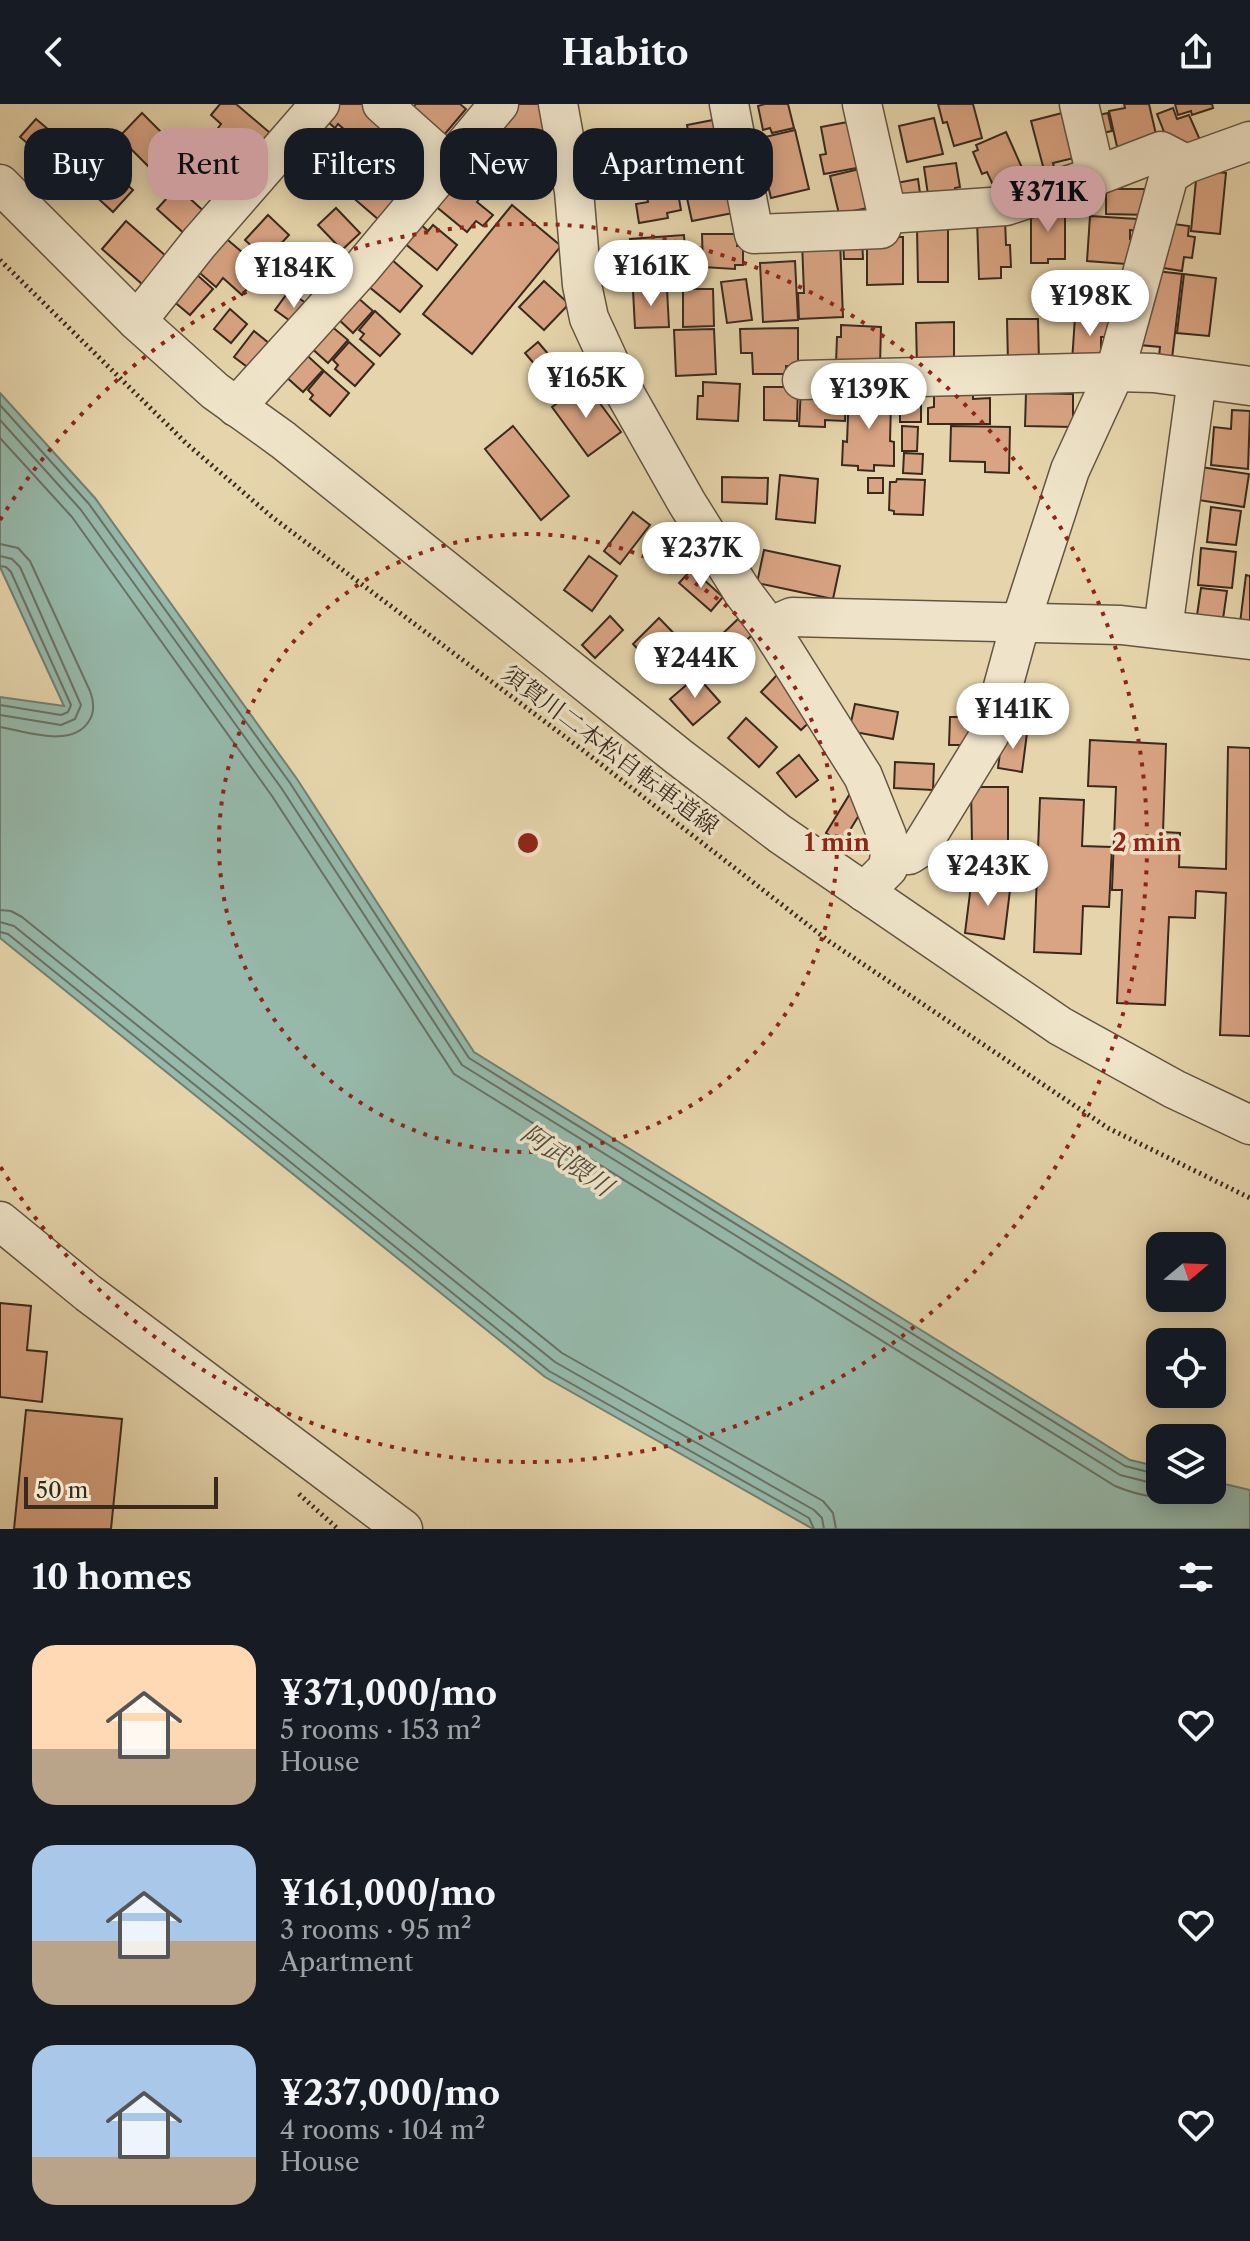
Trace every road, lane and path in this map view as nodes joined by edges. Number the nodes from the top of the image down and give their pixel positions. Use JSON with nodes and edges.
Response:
{"nodes":[{"id":1,"x":320,"y":104,"type":"edge"},
{"id":2,"x":382,"y":104,"type":"edge"},
{"id":3,"x":499,"y":104,"type":"edge"},
{"id":4,"x":558,"y":104,"type":"edge"},
{"id":5,"x":729,"y":104,"type":"edge"},
{"id":6,"x":862,"y":104,"type":"edge"},
{"id":7,"x":1079,"y":104,"type":"edge"},
{"id":8,"x":479,"y":128,"type":"edge"},
{"id":9,"x":1250,"y":141,"type":"edge"},
{"id":10,"x":440,"y":156,"type":"edge"},
{"id":11,"x":1186,"y":164,"type":"junction"},
{"id":12,"x":440,"y":175,"type":"edge"},
{"id":13,"x":1096,"y":176,"type":"junction"},
{"id":14,"x":0,"y":184,"type":"edge"},
{"id":15,"x":887,"y":214,"type":"junction"},
{"id":16,"x":0,"y":260,"type":"edge"},
{"id":17,"x":137,"y":321,"type":"junction"},
{"id":18,"x":1115,"y":372,"type":"junction"},
{"id":19,"x":1197,"y":379,"type":"junction"},
{"id":20,"x":802,"y":380,"type":"dead end"},
{"id":21,"x":1250,"y":386,"type":"edge"},
{"id":22,"x":236,"y":407,"type":"junction"},
{"id":23,"x":1021,"y":621,"type":"junction"},
{"id":24,"x":769,"y":627,"type":"junction"},
{"id":25,"x":1163,"y":629,"type":"junction"},
{"id":26,"x":1250,"y":640,"type":"edge"},
{"id":27,"x":890,"y":853,"type":"junction"},
{"id":28,"x":864,"y":892,"type":"junction"},
{"id":29,"x":1250,"y":1125,"type":"edge"},
{"id":30,"x":1250,"y":1198,"type":"edge"},
{"id":31,"x":0,"y":1221,"type":"edge"},
{"id":32,"x":403,"y":1529,"type":"edge"}],
"edges":[{"from":1,"to":17,"type":"street"},
{"from":2,"to":10,"type":"street"},
{"from":3,"to":8,"type":"street"},
{"from":4,"to":24,"type":"street"},
{"from":5,"to":15,"type":"street"},
{"from":6,"to":15,"type":"street"},
{"from":7,"to":13,"type":"street"},
{"from":9,"to":11,"type":"street"},
{"from":11,"to":13,"type":"street"},
{"from":11,"to":18,"type":"street"},
{"from":12,"to":22,"type":"street"},
{"from":13,"to":15,"type":"street"},
{"from":14,"to":17,"type":"street"},
{"from":16,"to":30,"type":"path","name":"須賀川二本松自転車道線"},
{"from":17,"to":22,"type":"street"},
{"from":18,"to":19,"type":"street"},
{"from":18,"to":20,"type":"street"},
{"from":18,"to":23,"type":"street"},
{"from":19,"to":21,"type":"street"},
{"from":19,"to":25,"type":"street"},
{"from":22,"to":28,"type":"street"},
{"from":23,"to":24,"type":"street"},
{"from":23,"to":25,"type":"street"},
{"from":23,"to":27,"type":"street"},
{"from":24,"to":27,"type":"street"},
{"from":25,"to":26,"type":"street"},
{"from":27,"to":28,"type":"street"},
{"from":28,"to":29,"type":"street"},
{"from":31,"to":32,"type":"street"}]}
